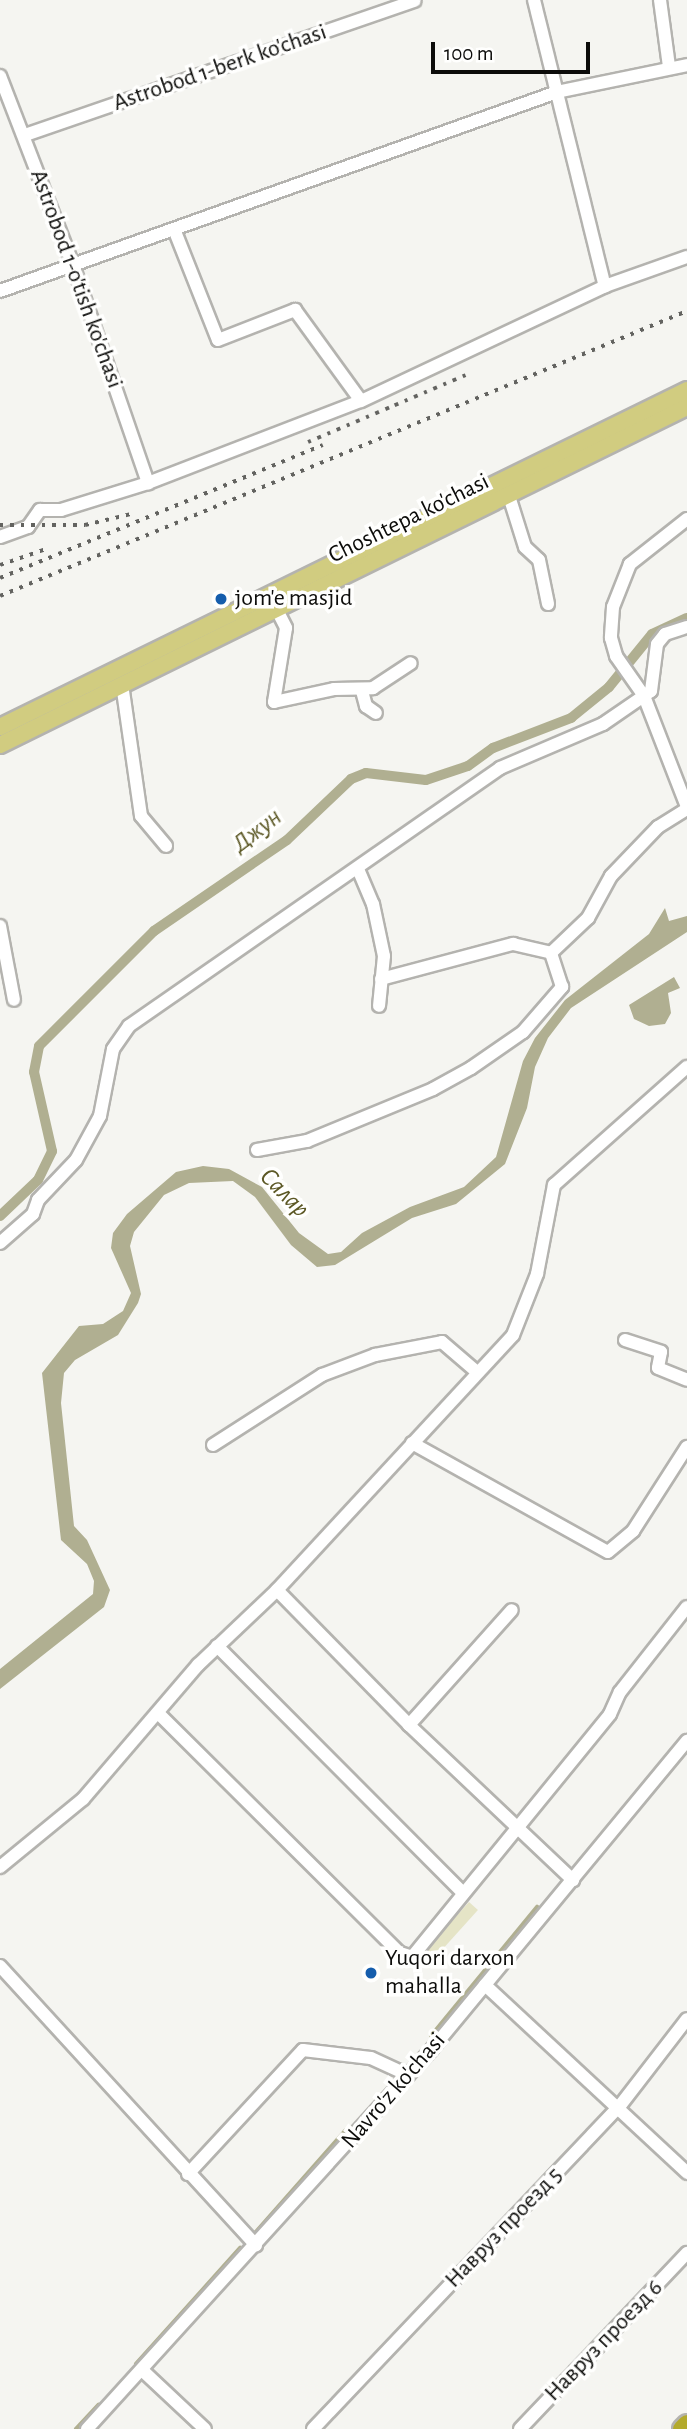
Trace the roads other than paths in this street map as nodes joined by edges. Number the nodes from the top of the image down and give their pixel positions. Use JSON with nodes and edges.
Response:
{"nodes":[{"id":1,"x":534,"y":0,"type":"edge"},
{"id":2,"x":660,"y":0,"type":"edge"},
{"id":3,"x":415,"y":1,"type":"edge"},
{"id":4,"x":687,"y":65,"type":"edge"},
{"id":5,"x":670,"y":67,"type":"junction"},
{"id":6,"x":0,"y":76,"type":"edge"},
{"id":7,"x":557,"y":92,"type":"junction"},
{"id":8,"x":25,"y":135,"type":"junction"},
{"id":9,"x":174,"y":229,"type":"junction"},
{"id":10,"x":687,"y":257,"type":"edge"},
{"id":11,"x":73,"y":265,"type":"junction"},
{"id":12,"x":605,"y":286,"type":"junction"},
{"id":13,"x":0,"y":291,"type":"edge"},
{"id":14,"x":687,"y":390,"type":"edge"},
{"id":15,"x":361,"y":401,"type":"junction"},
{"id":16,"x":674,"y":408,"type":"edge"},
{"id":17,"x":148,"y":483,"type":"junction"},
{"id":18,"x":509,"y":496,"type":"junction"},
{"id":19,"x":687,"y":519,"type":"edge"},
{"id":20,"x":0,"y":537,"type":"edge"},
{"id":21,"x":548,"y":604,"type":"dead end"},
{"id":22,"x":277,"y":610,"type":"junction"},
{"id":23,"x":687,"y":627,"type":"edge"},
{"id":24,"x":411,"y":663,"type":"dead end"},
{"id":25,"x":118,"y":685,"type":"junction"},
{"id":26,"x":362,"y":691,"type":"junction"},
{"id":27,"x":641,"y":691,"type":"junction"},
{"id":28,"x":376,"y":713,"type":"dead end"},
{"id":29,"x":0,"y":727,"type":"edge"},
{"id":30,"x":0,"y":745,"type":"edge"},
{"id":31,"x":687,"y":808,"type":"edge"},
{"id":32,"x":166,"y":846,"type":"dead end"},
{"id":33,"x":358,"y":869,"type":"junction"},
{"id":34,"x":0,"y":926,"type":"edge"},
{"id":35,"x":551,"y":953,"type":"junction"},
{"id":36,"x":381,"y":979,"type":"junction"},
{"id":37,"x":14,"y":1000,"type":"dead end"},
{"id":38,"x":379,"y":1006,"type":"dead end"},
{"id":39,"x":687,"y":1067,"type":"edge"},
{"id":40,"x":257,"y":1150,"type":"dead end"},
{"id":41,"x":0,"y":1243,"type":"edge"},
{"id":42,"x":625,"y":1340,"type":"dead end"},
{"id":43,"x":477,"y":1372,"type":"junction"},
{"id":44,"x":687,"y":1380,"type":"edge"},
{"id":45,"x":412,"y":1443,"type":"junction"},
{"id":46,"x":214,"y":1445,"type":"dead end"},
{"id":47,"x":687,"y":1447,"type":"edge"},
{"id":48,"x":276,"y":1590,"type":"junction"},
{"id":49,"x":687,"y":1607,"type":"edge"},
{"id":50,"x":512,"y":1610,"type":"dead end"},
{"id":51,"x":217,"y":1646,"type":"junction"},
{"id":52,"x":158,"y":1713,"type":"junction"},
{"id":53,"x":409,"y":1725,"type":"junction"},
{"id":54,"x":687,"y":1741,"type":"edge"},
{"id":55,"x":515,"y":1826,"type":"junction"},
{"id":56,"x":0,"y":1867,"type":"edge"},
{"id":57,"x":573,"y":1880,"type":"junction"},
{"id":58,"x":463,"y":1893,"type":"junction"},
{"id":59,"x":0,"y":1966,"type":"edge"},
{"id":60,"x":485,"y":1986,"type":"junction"},
{"id":61,"x":687,"y":2019,"type":"edge"},
{"id":62,"x":408,"y":2075,"type":"junction"},
{"id":63,"x":619,"y":2107,"type":"junction"},
{"id":64,"x":687,"y":2173,"type":"edge"},
{"id":65,"x":188,"y":2174,"type":"junction"},
{"id":66,"x":256,"y":2245,"type":"junction"},
{"id":67,"x":687,"y":2253,"type":"edge"},
{"id":68,"x":142,"y":2370,"type":"junction"},
{"id":69,"x":687,"y":2424,"type":"edge"},
{"id":70,"x":87,"y":2429,"type":"edge"},
{"id":71,"x":205,"y":2429,"type":"edge"},
{"id":72,"x":313,"y":2429,"type":"edge"},
{"id":73,"x":520,"y":2429,"type":"edge"},
{"id":74,"x":682,"y":2429,"type":"edge"}],
"edges":[{"from":1,"to":7,"type":"street"},
{"from":2,"to":5,"type":"street"},
{"from":3,"to":8,"type":"street","name":"Astrobod 1-berk ko'chasi"},
{"from":4,"to":5,"type":"street"},
{"from":5,"to":7,"type":"street"},
{"from":6,"to":8,"type":"street","name":"Astrobod 1-o'tish ko'chasi"},
{"from":7,"to":9,"type":"street"},
{"from":7,"to":12,"type":"street"},
{"from":8,"to":11,"type":"street","name":"Astrobod 1-o'tish ko'chasi"},
{"from":9,"to":11,"type":"street"},
{"from":9,"to":15,"type":"street"},
{"from":10,"to":12,"type":"street"},
{"from":11,"to":13,"type":"street"},
{"from":11,"to":17,"type":"street","name":"Astrobod 1-o'tish ko'chasi"},
{"from":12,"to":15,"type":"street"},
{"from":14,"to":16,"type":"main road","name":"Choshtepa ko'chasi"},
{"from":15,"to":17,"type":"street"},
{"from":16,"to":18,"type":"main road","name":"Choshtepa ko'chasi"},
{"from":16,"to":29,"type":"main road","name":"Choshtepa ko'chasi"},
{"from":17,"to":20,"type":"street"},
{"from":18,"to":21,"type":"street"},
{"from":18,"to":22,"type":"main road","name":"Choshtepa ko'chasi"},
{"from":19,"to":27,"type":"street"},
{"from":22,"to":25,"type":"main road","name":"Choshtepa ko'chasi"},
{"from":22,"to":26,"type":"street"},
{"from":23,"to":27,"type":"street"},
{"from":24,"to":26,"type":"street"},
{"from":25,"to":30,"type":"main road","name":"Choshtepa ko'chasi"},
{"from":25,"to":32,"type":"street"},
{"from":26,"to":28,"type":"street"},
{"from":27,"to":31,"type":"street"},
{"from":27,"to":33,"type":"street"},
{"from":31,"to":35,"type":"street"},
{"from":33,"to":36,"type":"street"},
{"from":33,"to":41,"type":"street"},
{"from":34,"to":37,"type":"street"},
{"from":35,"to":36,"type":"street"},
{"from":35,"to":40,"type":"street"},
{"from":36,"to":38,"type":"street"},
{"from":39,"to":43,"type":"street"},
{"from":42,"to":44,"type":"street"},
{"from":43,"to":45,"type":"street"},
{"from":43,"to":46,"type":"street"},
{"from":45,"to":47,"type":"street"},
{"from":45,"to":48,"type":"street"},
{"from":48,"to":51,"type":"street"},
{"from":48,"to":53,"type":"street"},
{"from":49,"to":55,"type":"street"},
{"from":50,"to":53,"type":"street"},
{"from":51,"to":52,"type":"street"},
{"from":51,"to":58,"type":"street"},
{"from":52,"to":56,"type":"street"},
{"from":52,"to":58,"type":"street"},
{"from":53,"to":55,"type":"street"},
{"from":54,"to":57,"type":"street","name":"Navro'z ko'chasi"},
{"from":55,"to":57,"type":"street"},
{"from":55,"to":58,"type":"street"},
{"from":57,"to":60,"type":"street","name":"Navro'z ko'chasi"},
{"from":59,"to":65,"type":"street"},
{"from":60,"to":62,"type":"street","name":"Navro'z ko'chasi"},
{"from":60,"to":63,"type":"street"},
{"from":61,"to":63,"type":"street","name":"Навруз проезд 5"},
{"from":62,"to":65,"type":"street"},
{"from":62,"to":66,"type":"street","name":"Navro'z ko'chasi"},
{"from":63,"to":64,"type":"street"},
{"from":63,"to":72,"type":"street","name":"Навруз проезд 5"},
{"from":65,"to":66,"type":"street"},
{"from":66,"to":68,"type":"street","name":"Navro'z ko'chasi"},
{"from":67,"to":73,"type":"street","name":"Навруз проезд 6"},
{"from":68,"to":70,"type":"street","name":"Navro'z ko'chasi"},
{"from":68,"to":71,"type":"street"},
{"from":69,"to":74,"type":"highway"}]}
